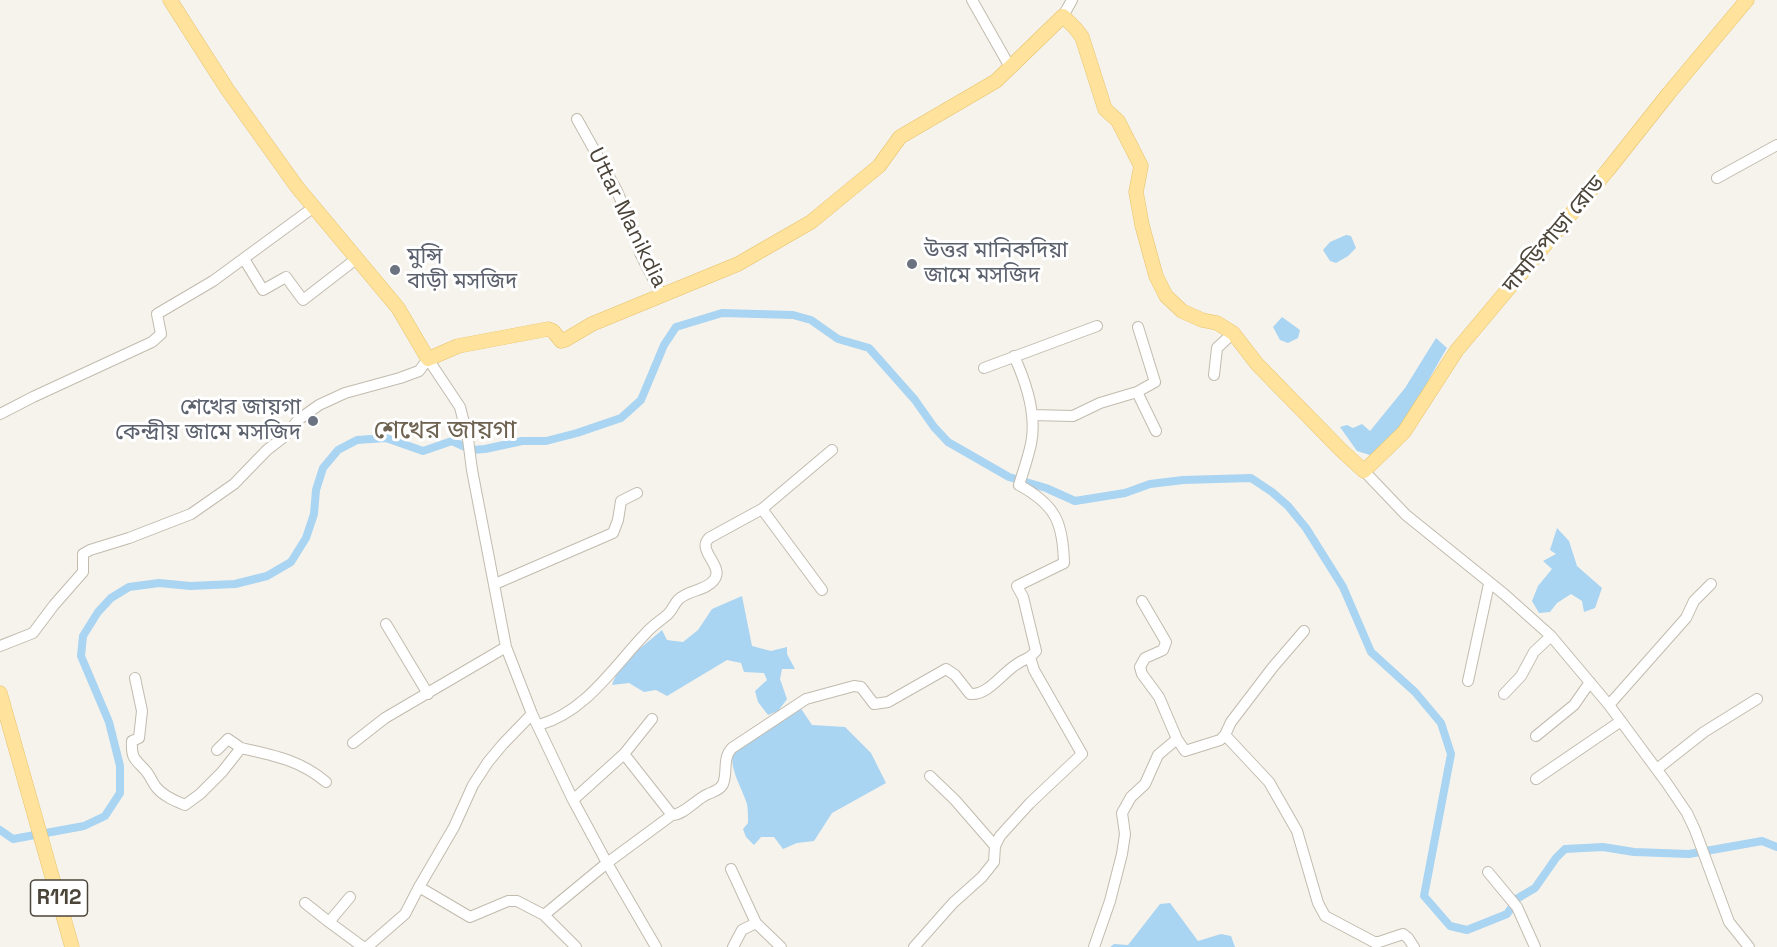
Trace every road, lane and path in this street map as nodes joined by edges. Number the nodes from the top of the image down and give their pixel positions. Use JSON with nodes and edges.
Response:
{"nodes":[{"id":1,"x":170,"y":0,"type":"edge"},
{"id":2,"x":972,"y":0,"type":"edge"},
{"id":3,"x":1072,"y":0,"type":"edge"},
{"id":4,"x":1747,"y":0,"type":"edge"},
{"id":5,"x":1063,"y":16,"type":"junction"},
{"id":6,"x":1010,"y":67,"type":"junction"},
{"id":7,"x":577,"y":119,"type":"dead end"},
{"id":8,"x":1777,"y":145,"type":"edge"},
{"id":9,"x":1717,"y":178,"type":"dead end"},
{"id":10,"x":314,"y":207,"type":"junction"},
{"id":11,"x":244,"y":259,"type":"junction"},
{"id":12,"x":356,"y":259,"type":"junction"},
{"id":13,"x":662,"y":296,"type":"junction"},
{"id":14,"x":1097,"y":326,"type":"dead end"},
{"id":15,"x":1138,"y":327,"type":"dead end"},
{"id":16,"x":1233,"y":333,"type":"junction"},
{"id":17,"x":1014,"y":356,"type":"junction"},
{"id":18,"x":428,"y":359,"type":"junction"},
{"id":19,"x":984,"y":368,"type":"dead end"},
{"id":20,"x":1214,"y":375,"type":"dead end"},
{"id":21,"x":1137,"y":392,"type":"junction"},
{"id":22,"x":0,"y":414,"type":"edge"},
{"id":23,"x":1032,"y":415,"type":"junction"},
{"id":24,"x":1156,"y":431,"type":"dead end"},
{"id":25,"x":832,"y":450,"type":"dead end"},
{"id":26,"x":1364,"y":471,"type":"junction"},
{"id":27,"x":637,"y":493,"type":"dead end"},
{"id":28,"x":762,"y":509,"type":"junction"},
{"id":29,"x":495,"y":584,"type":"junction"},
{"id":30,"x":1489,"y":584,"type":"junction"},
{"id":31,"x":1711,"y":584,"type":"dead end"},
{"id":32,"x":822,"y":590,"type":"dead end"},
{"id":33,"x":1142,"y":601,"type":"dead end"},
{"id":34,"x":386,"y":624,"type":"dead end"},
{"id":35,"x":1304,"y":631,"type":"dead end"},
{"id":36,"x":1551,"y":636,"type":"junction"},
{"id":37,"x":0,"y":646,"type":"edge"},
{"id":38,"x":506,"y":647,"type":"junction"},
{"id":39,"x":1030,"y":657,"type":"junction"},
{"id":40,"x":135,"y":678,"type":"dead end"},
{"id":41,"x":1468,"y":681,"type":"dead end"},
{"id":42,"x":1590,"y":682,"type":"junction"},
{"id":43,"x":0,"y":693,"type":"edge"},
{"id":44,"x":428,"y":694,"type":"junction"},
{"id":45,"x":1504,"y":694,"type":"dead end"},
{"id":46,"x":1757,"y":699,"type":"dead end"},
{"id":47,"x":1609,"y":705,"type":"junction"},
{"id":48,"x":532,"y":714,"type":"junction"},
{"id":49,"x":652,"y":719,"type":"dead end"},
{"id":50,"x":1621,"y":721,"type":"junction"},
{"id":51,"x":539,"y":725,"type":"junction"},
{"id":52,"x":1225,"y":735,"type":"junction"},
{"id":53,"x":1536,"y":736,"type":"dead end"},
{"id":54,"x":1177,"y":739,"type":"junction"},
{"id":55,"x":353,"y":743,"type":"dead end"},
{"id":56,"x":241,"y":748,"type":"junction"},
{"id":57,"x":217,"y":750,"type":"dead end"},
{"id":58,"x":624,"y":754,"type":"junction"},
{"id":59,"x":1657,"y":769,"type":"junction"},
{"id":60,"x":930,"y":776,"type":"dead end"},
{"id":61,"x":1536,"y":778,"type":"dead end"},
{"id":62,"x":326,"y":782,"type":"dead end"},
{"id":63,"x":573,"y":800,"type":"junction"},
{"id":64,"x":672,"y":816,"type":"junction"},
{"id":65,"x":994,"y":846,"type":"junction"},
{"id":66,"x":607,"y":863,"type":"junction"},
{"id":67,"x":731,"y":869,"type":"dead end"},
{"id":68,"x":1488,"y":872,"type":"dead end"},
{"id":69,"x":419,"y":887,"type":"junction"},
{"id":70,"x":350,"y":897,"type":"dead end"},
{"id":71,"x":305,"y":903,"type":"dead end"},
{"id":72,"x":544,"y":915,"type":"junction"},
{"id":73,"x":329,"y":921,"type":"junction"},
{"id":74,"x":756,"y":923,"type":"junction"},
{"id":75,"x":72,"y":947,"type":"edge"},
{"id":76,"x":365,"y":947,"type":"edge"},
{"id":77,"x":576,"y":947,"type":"edge"},
{"id":78,"x":657,"y":947,"type":"edge"},
{"id":79,"x":733,"y":947,"type":"edge"},
{"id":80,"x":782,"y":947,"type":"edge"},
{"id":81,"x":914,"y":947,"type":"edge"},
{"id":82,"x":1094,"y":947,"type":"edge"},
{"id":83,"x":1414,"y":947,"type":"edge"},
{"id":84,"x":1535,"y":947,"type":"edge"},
{"id":85,"x":1749,"y":947,"type":"edge"}],
"edges":[{"from":1,"to":10,"type":"main road"},
{"from":2,"to":6,"type":"street"},
{"from":3,"to":5,"type":"street"},
{"from":4,"to":26,"type":"main road","name":"দামড়িপাড়া রোড"},
{"from":5,"to":6,"type":"main road","name":"Uttar Manikdia"},
{"from":5,"to":16,"type":"main road"},
{"from":6,"to":13,"type":"main road","name":"Uttar Manikdia"},
{"from":7,"to":13,"type":"street","name":"Uttar Manikdia"},
{"from":8,"to":9,"type":"street"},
{"from":10,"to":11,"type":"street"},
{"from":10,"to":12,"type":"main road"},
{"from":11,"to":12,"type":"street"},
{"from":11,"to":22,"type":"street"},
{"from":12,"to":18,"type":"main road"},
{"from":13,"to":18,"type":"main road"},
{"from":14,"to":17,"type":"street"},
{"from":15,"to":21,"type":"street"},
{"from":16,"to":20,"type":"street"},
{"from":16,"to":26,"type":"main road"},
{"from":17,"to":19,"type":"street"},
{"from":17,"to":23,"type":"street"},
{"from":18,"to":29,"type":"street"},
{"from":18,"to":37,"type":"street"},
{"from":21,"to":23,"type":"street"},
{"from":21,"to":24,"type":"street"},
{"from":23,"to":39,"type":"street"},
{"from":25,"to":28,"type":"street"},
{"from":26,"to":30,"type":"street"},
{"from":27,"to":29,"type":"street"},
{"from":28,"to":32,"type":"street"},
{"from":28,"to":51,"type":"street"},
{"from":29,"to":38,"type":"street"},
{"from":30,"to":36,"type":"street"},
{"from":30,"to":41,"type":"street"},
{"from":31,"to":47,"type":"street"},
{"from":33,"to":54,"type":"street"},
{"from":34,"to":44,"type":"street"},
{"from":35,"to":52,"type":"street"},
{"from":36,"to":42,"type":"street"},
{"from":36,"to":45,"type":"street"},
{"from":38,"to":44,"type":"street"},
{"from":38,"to":48,"type":"street"},
{"from":39,"to":64,"type":"street"},
{"from":39,"to":65,"type":"street"},
{"from":40,"to":56,"type":"street"},
{"from":42,"to":47,"type":"street"},
{"from":42,"to":53,"type":"street"},
{"from":43,"to":75,"type":"main road","number":"R112"},
{"from":44,"to":55,"type":"street"},
{"from":46,"to":59,"type":"street"},
{"from":47,"to":50,"type":"street"},
{"from":48,"to":51,"type":"street"},
{"from":48,"to":69,"type":"street"},
{"from":49,"to":58,"type":"street"},
{"from":50,"to":59,"type":"street"},
{"from":50,"to":61,"type":"street"},
{"from":51,"to":63,"type":"street"},
{"from":52,"to":54,"type":"street"},
{"from":52,"to":83,"type":"street"},
{"from":54,"to":82,"type":"street"},
{"from":56,"to":57,"type":"street"},
{"from":56,"to":62,"type":"street"},
{"from":58,"to":63,"type":"street"},
{"from":58,"to":64,"type":"street"},
{"from":59,"to":85,"type":"street"},
{"from":60,"to":65,"type":"street"},
{"from":63,"to":66,"type":"street"},
{"from":64,"to":66,"type":"street"},
{"from":65,"to":81,"type":"street"},
{"from":66,"to":72,"type":"street"},
{"from":66,"to":78,"type":"street"},
{"from":67,"to":74,"type":"street"},
{"from":68,"to":84,"type":"street"},
{"from":69,"to":72,"type":"street"},
{"from":69,"to":76,"type":"street"},
{"from":70,"to":73,"type":"street"},
{"from":71,"to":73,"type":"street"},
{"from":72,"to":77,"type":"street"},
{"from":73,"to":76,"type":"street"},
{"from":74,"to":79,"type":"street"},
{"from":74,"to":80,"type":"street"}]}
